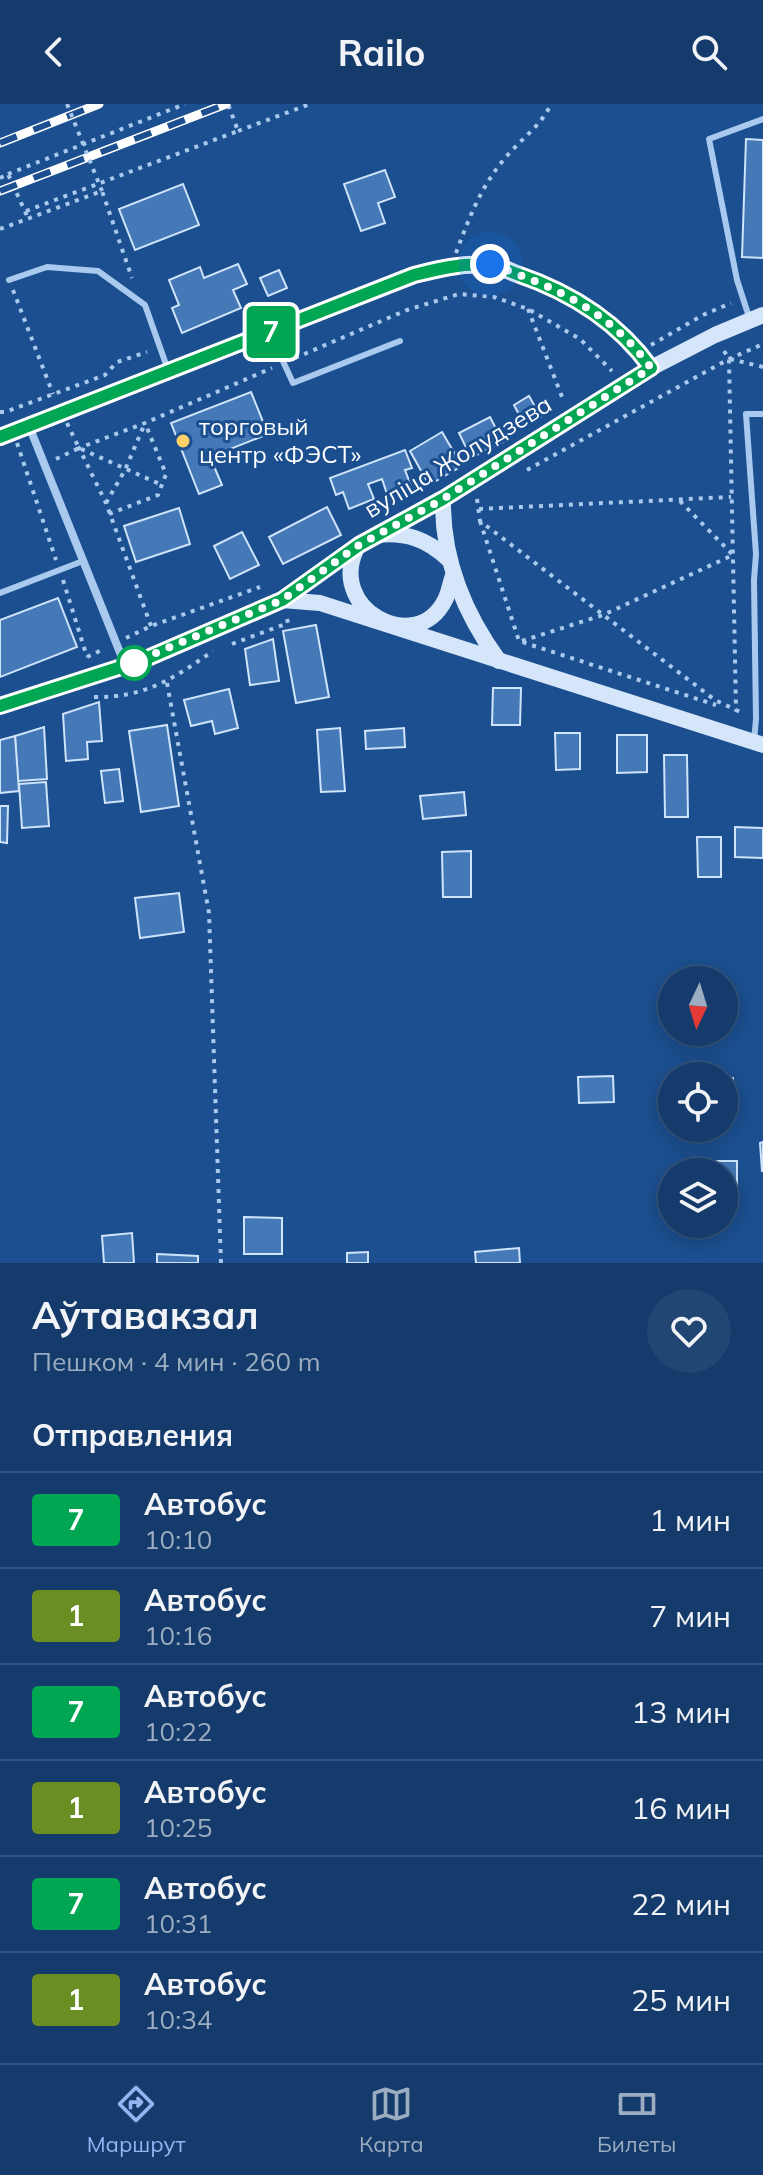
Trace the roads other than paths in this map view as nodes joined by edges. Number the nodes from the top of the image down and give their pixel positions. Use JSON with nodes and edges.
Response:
{"nodes":[{"id":1,"x":763,"y":119,"type":"edge"},
{"id":2,"x":9,"y":280,"type":"road end"},
{"id":3,"x":756,"y":318,"type":"edge"},
{"id":4,"x":270,"y":333,"type":"junction"},
{"id":5,"x":400,"y":341,"type":"dead end"},
{"id":6,"x":651,"y":368,"type":"junction"},
{"id":7,"x":168,"y":370,"type":"junction"},
{"id":8,"x":763,"y":414,"type":"edge"},
{"id":9,"x":29,"y":426,"type":"junction"},
{"id":10,"x":0,"y":437,"type":"edge"},
{"id":11,"x":443,"y":499,"type":"junction"},
{"id":12,"x":374,"y":535,"type":"junction"},
{"id":13,"x":359,"y":545,"type":"junction"},
{"id":14,"x":448,"y":559,"type":"junction"},
{"id":15,"x":83,"y":561,"type":"junction"},
{"id":16,"x":453,"y":576,"type":"junction"},
{"id":17,"x":0,"y":593,"type":"edge"},
{"id":18,"x":282,"y":600,"type":"junction"},
{"id":19,"x":386,"y":624,"type":"junction"},
{"id":20,"x":499,"y":661,"type":"junction"},
{"id":21,"x":125,"y":666,"type":"junction"},
{"id":22,"x":0,"y":706,"type":"edge"},
{"id":23,"x":758,"y":743,"type":"edge"}],
"edges":[{"from":1,"to":3,"type":"lane"},
{"from":2,"to":7,"type":"lane"},
{"from":3,"to":6,"type":"street","name":"вуліца Жолудзева"},
{"from":4,"to":5,"type":"lane"},
{"from":4,"to":6,"type":"street"},
{"from":4,"to":7,"type":"street"},
{"from":6,"to":11,"type":"street","name":"вуліца Жолудзева"},
{"from":7,"to":9,"type":"street"},
{"from":8,"to":23,"type":"lane"},
{"from":9,"to":10,"type":"lane"},
{"from":9,"to":15,"type":"street"},
{"from":11,"to":12,"type":"street","name":"вуліца Жолудзева"},
{"from":11,"to":14,"type":"street"},
{"from":12,"to":13,"type":"street","name":"вуліца Жолудзева"},
{"from":12,"to":14,"type":"street"},
{"from":13,"to":18,"type":"street","name":"вуліца Жолудзева"},
{"from":13,"to":19,"type":"street"},
{"from":14,"to":16,"type":"street"},
{"from":15,"to":17,"type":"lane"},
{"from":15,"to":21,"type":"street"},
{"from":16,"to":19,"type":"street"},
{"from":16,"to":20,"type":"street"},
{"from":18,"to":19,"type":"street"},
{"from":18,"to":21,"type":"street","name":"вуліца Жолудзева"},
{"from":19,"to":20,"type":"street"},
{"from":20,"to":23,"type":"street"},
{"from":21,"to":22,"type":"street","name":"вуліца Жолудзева"}]}
